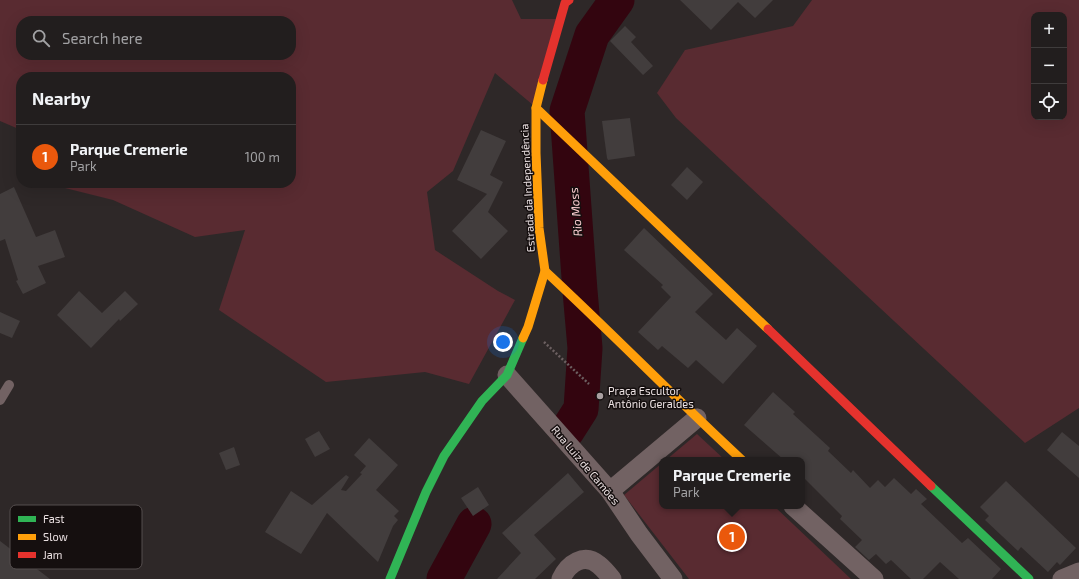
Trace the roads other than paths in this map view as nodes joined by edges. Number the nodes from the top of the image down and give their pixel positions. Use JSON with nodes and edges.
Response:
{"nodes":[{"id":1,"x":566,"y":1,"type":"edge"},
{"id":2,"x":536,"y":109,"type":"junction"},
{"id":3,"x":546,"y":272,"type":"junction"},
{"id":4,"x":507,"y":375,"type":"junction"},
{"id":5,"x":9,"y":385,"type":"dead end"},
{"id":6,"x":0,"y":400,"type":"edge"},
{"id":7,"x":697,"y":418,"type":"junction"},
{"id":8,"x":739,"y":457,"type":"edge"},
{"id":9,"x":610,"y":492,"type":"junction"},
{"id":10,"x":796,"y":509,"type":"edge"},
{"id":11,"x":1079,"y":572,"type":"edge"},
{"id":12,"x":390,"y":579,"type":"edge"},
{"id":13,"x":561,"y":579,"type":"edge"},
{"id":14,"x":612,"y":579,"type":"edge"},
{"id":15,"x":673,"y":579,"type":"edge"},
{"id":16,"x":874,"y":579,"type":"edge"},
{"id":17,"x":1029,"y":579,"type":"edge"},
{"id":18,"x":1062,"y":579,"type":"edge"}],
"edges":[{"from":1,"to":2,"type":"street","name":"Estrada da Independência"},
{"from":2,"to":3,"type":"street","name":"Estrada da Independência"},
{"from":2,"to":17,"type":"street"},
{"from":3,"to":4,"type":"street","name":"Estrada da Independência"},
{"from":3,"to":7,"type":"street"},
{"from":4,"to":9,"type":"street","name":"Rua Luiz de Camões"},
{"from":4,"to":12,"type":"street","name":"Estrada da Independência"},
{"from":5,"to":6,"type":"lane"},
{"from":7,"to":8,"type":"street"},
{"from":7,"to":9,"type":"street"},
{"from":9,"to":15,"type":"street","name":"Rua Luiz de Camões"},
{"from":10,"to":16,"type":"street"},
{"from":11,"to":18,"type":"street"},
{"from":13,"to":14,"type":"street"}]}
